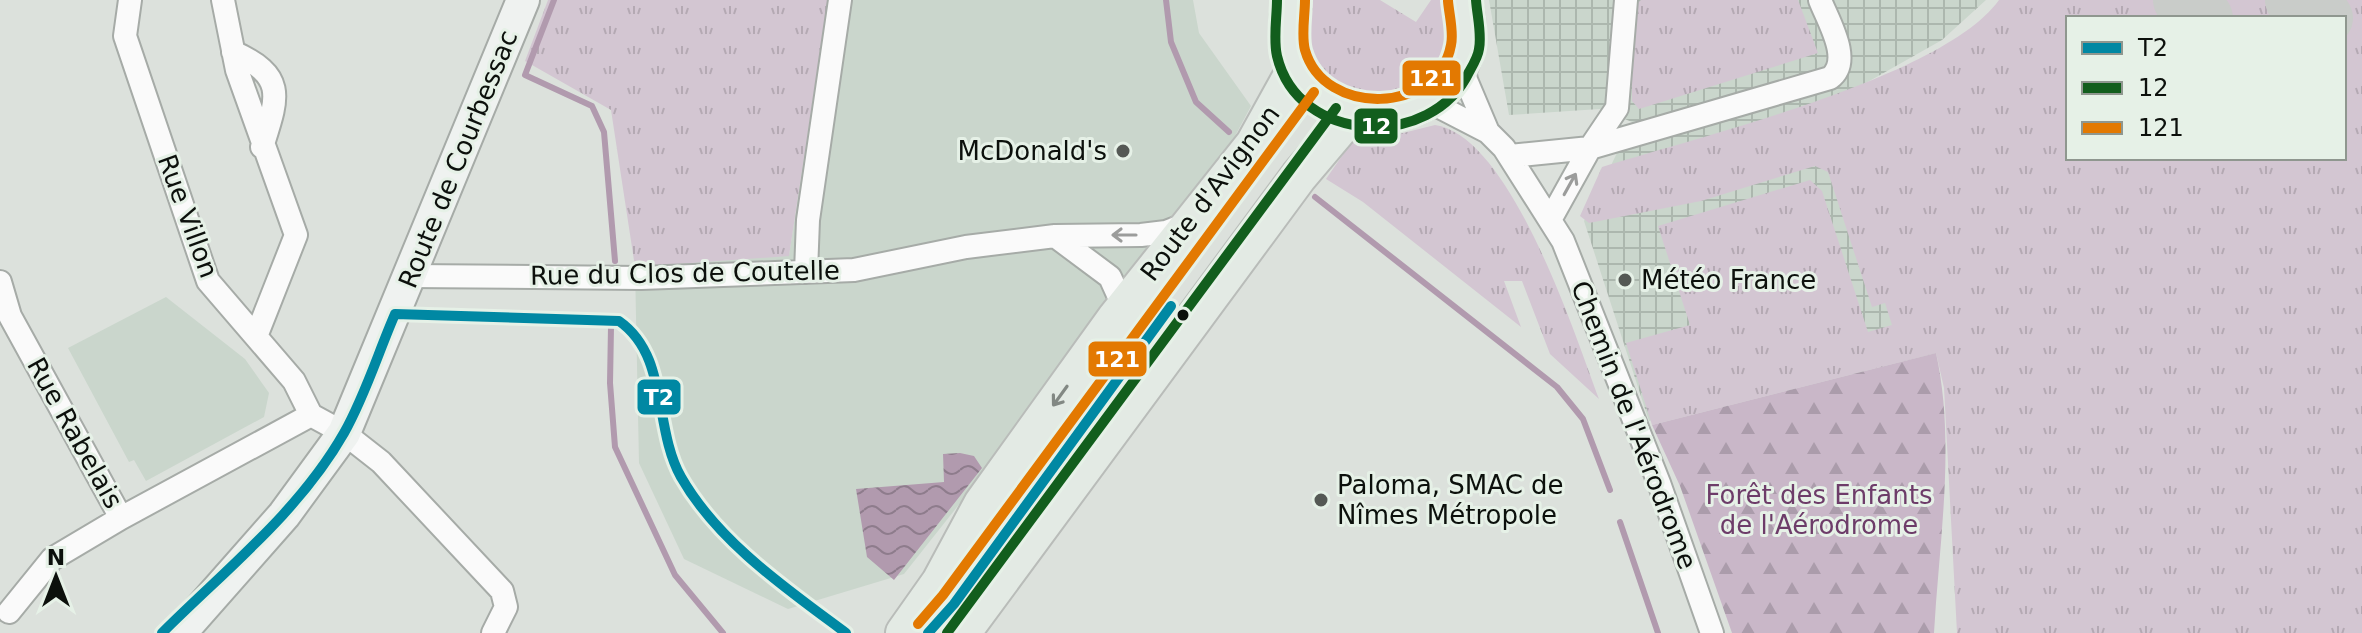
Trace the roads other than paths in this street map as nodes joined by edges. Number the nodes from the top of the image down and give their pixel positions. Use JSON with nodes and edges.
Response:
{"nodes":[{"id":1,"x":130,"y":0,"type":"edge"},
{"id":2,"x":223,"y":0,"type":"edge"},
{"id":3,"x":523,"y":0,"type":"edge"},
{"id":4,"x":840,"y":0,"type":"edge"},
{"id":5,"x":1291,"y":0,"type":"edge"},
{"id":6,"x":1462,"y":0,"type":"edge"},
{"id":7,"x":1626,"y":0,"type":"edge"},
{"id":8,"x":1820,"y":0,"type":"edge"},
{"id":9,"x":233,"y":52,"type":"junction"},
{"id":10,"x":1462,"y":56,"type":"junction"},
{"id":11,"x":1296,"y":68,"type":"junction"},
{"id":12,"x":1428,"y":101,"type":"junction"},
{"id":13,"x":1356,"y":115,"type":"junction"},
{"id":14,"x":1488,"y":132,"type":"junction"},
{"id":15,"x":262,"y":147,"type":"junction"},
{"id":16,"x":1590,"y":148,"type":"junction"},
{"id":17,"x":1510,"y":156,"type":"junction"},
{"id":18,"x":1550,"y":220,"type":"junction"},
{"id":19,"x":1192,"y":223,"type":"junction"},
{"id":20,"x":1055,"y":236,"type":"junction"},
{"id":21,"x":806,"y":272,"type":"junction"},
{"id":22,"x":409,"y":276,"type":"junction"},
{"id":23,"x":0,"y":282,"type":"edge"},
{"id":24,"x":1124,"y":308,"type":"junction"},
{"id":25,"x":257,"y":334,"type":"junction"},
{"id":26,"x":311,"y":415,"type":"junction"},
{"id":27,"x":344,"y":433,"type":"junction"},
{"id":28,"x":121,"y":518,"type":"junction"},
{"id":29,"x":9,"y":612,"type":"dead end"},
{"id":30,"x":180,"y":633,"type":"edge"},
{"id":31,"x":493,"y":633,"type":"edge"},
{"id":32,"x":904,"y":633,"type":"edge"},
{"id":33,"x":962,"y":633,"type":"edge"},
{"id":34,"x":1712,"y":633,"type":"edge"}],
"edges":[{"from":1,"to":25,"type":"street","name":"Rue Villon"},
{"from":2,"to":9,"type":"street"},
{"from":3,"to":22,"type":"street","name":"Route de Courbessac"},
{"from":4,"to":21,"type":"street"},
{"from":5,"to":11,"type":"main road"},
{"from":6,"to":10,"type":"main road"},
{"from":7,"to":16,"type":"street"},
{"from":8,"to":16,"type":"street"},
{"from":9,"to":15,"type":"street"},
{"from":9,"to":15,"type":"street"},
{"from":10,"to":12,"type":"main road"},
{"from":10,"to":14,"type":"street","name":"Chemin de l'Aérodrome"},
{"from":11,"to":13,"type":"main road"},
{"from":11,"to":19,"type":"main road","name":"Route d'Avignon"},
{"from":12,"to":13,"type":"main road"},
{"from":12,"to":14,"type":"street","name":"Chemin de l'Aérodrome"},
{"from":13,"to":33,"type":"main road"},
{"from":14,"to":17,"type":"street","name":"Chemin de l'Aérodrome"},
{"from":15,"to":25,"type":"street"},
{"from":16,"to":17,"type":"street"},
{"from":18,"to":16,"type":"street","one_way":true},
{"from":17,"to":18,"type":"street","name":"Chemin de l'Aérodrome"},
{"from":18,"to":34,"type":"street","name":"Chemin de l'Aérodrome"},
{"from":19,"to":20,"type":"street","name":"Rue du Clos de Coutelle","one_way":true},
{"from":19,"to":24,"type":"main road","name":"Route d'Avignon"},
{"from":20,"to":21,"type":"street","name":"Rue du Clos de Coutelle"},
{"from":20,"to":24,"type":"street"},
{"from":21,"to":22,"type":"street","name":"Rue du Clos de Coutelle"},
{"from":22,"to":27,"type":"street","name":"Route de Courbessac"},
{"from":23,"to":28,"type":"street","name":"Rue Rabelais"},
{"from":24,"to":32,"type":"main road","name":"Route d'Avignon","one_way":true},
{"from":25,"to":26,"type":"street","name":"Rue Villon"},
{"from":26,"to":27,"type":"street"},
{"from":26,"to":28,"type":"street","name":"Rue Rabelais"},
{"from":27,"to":30,"type":"street","name":"Route de Courbessac"},
{"from":27,"to":31,"type":"street"},
{"from":28,"to":29,"type":"street"}]}
